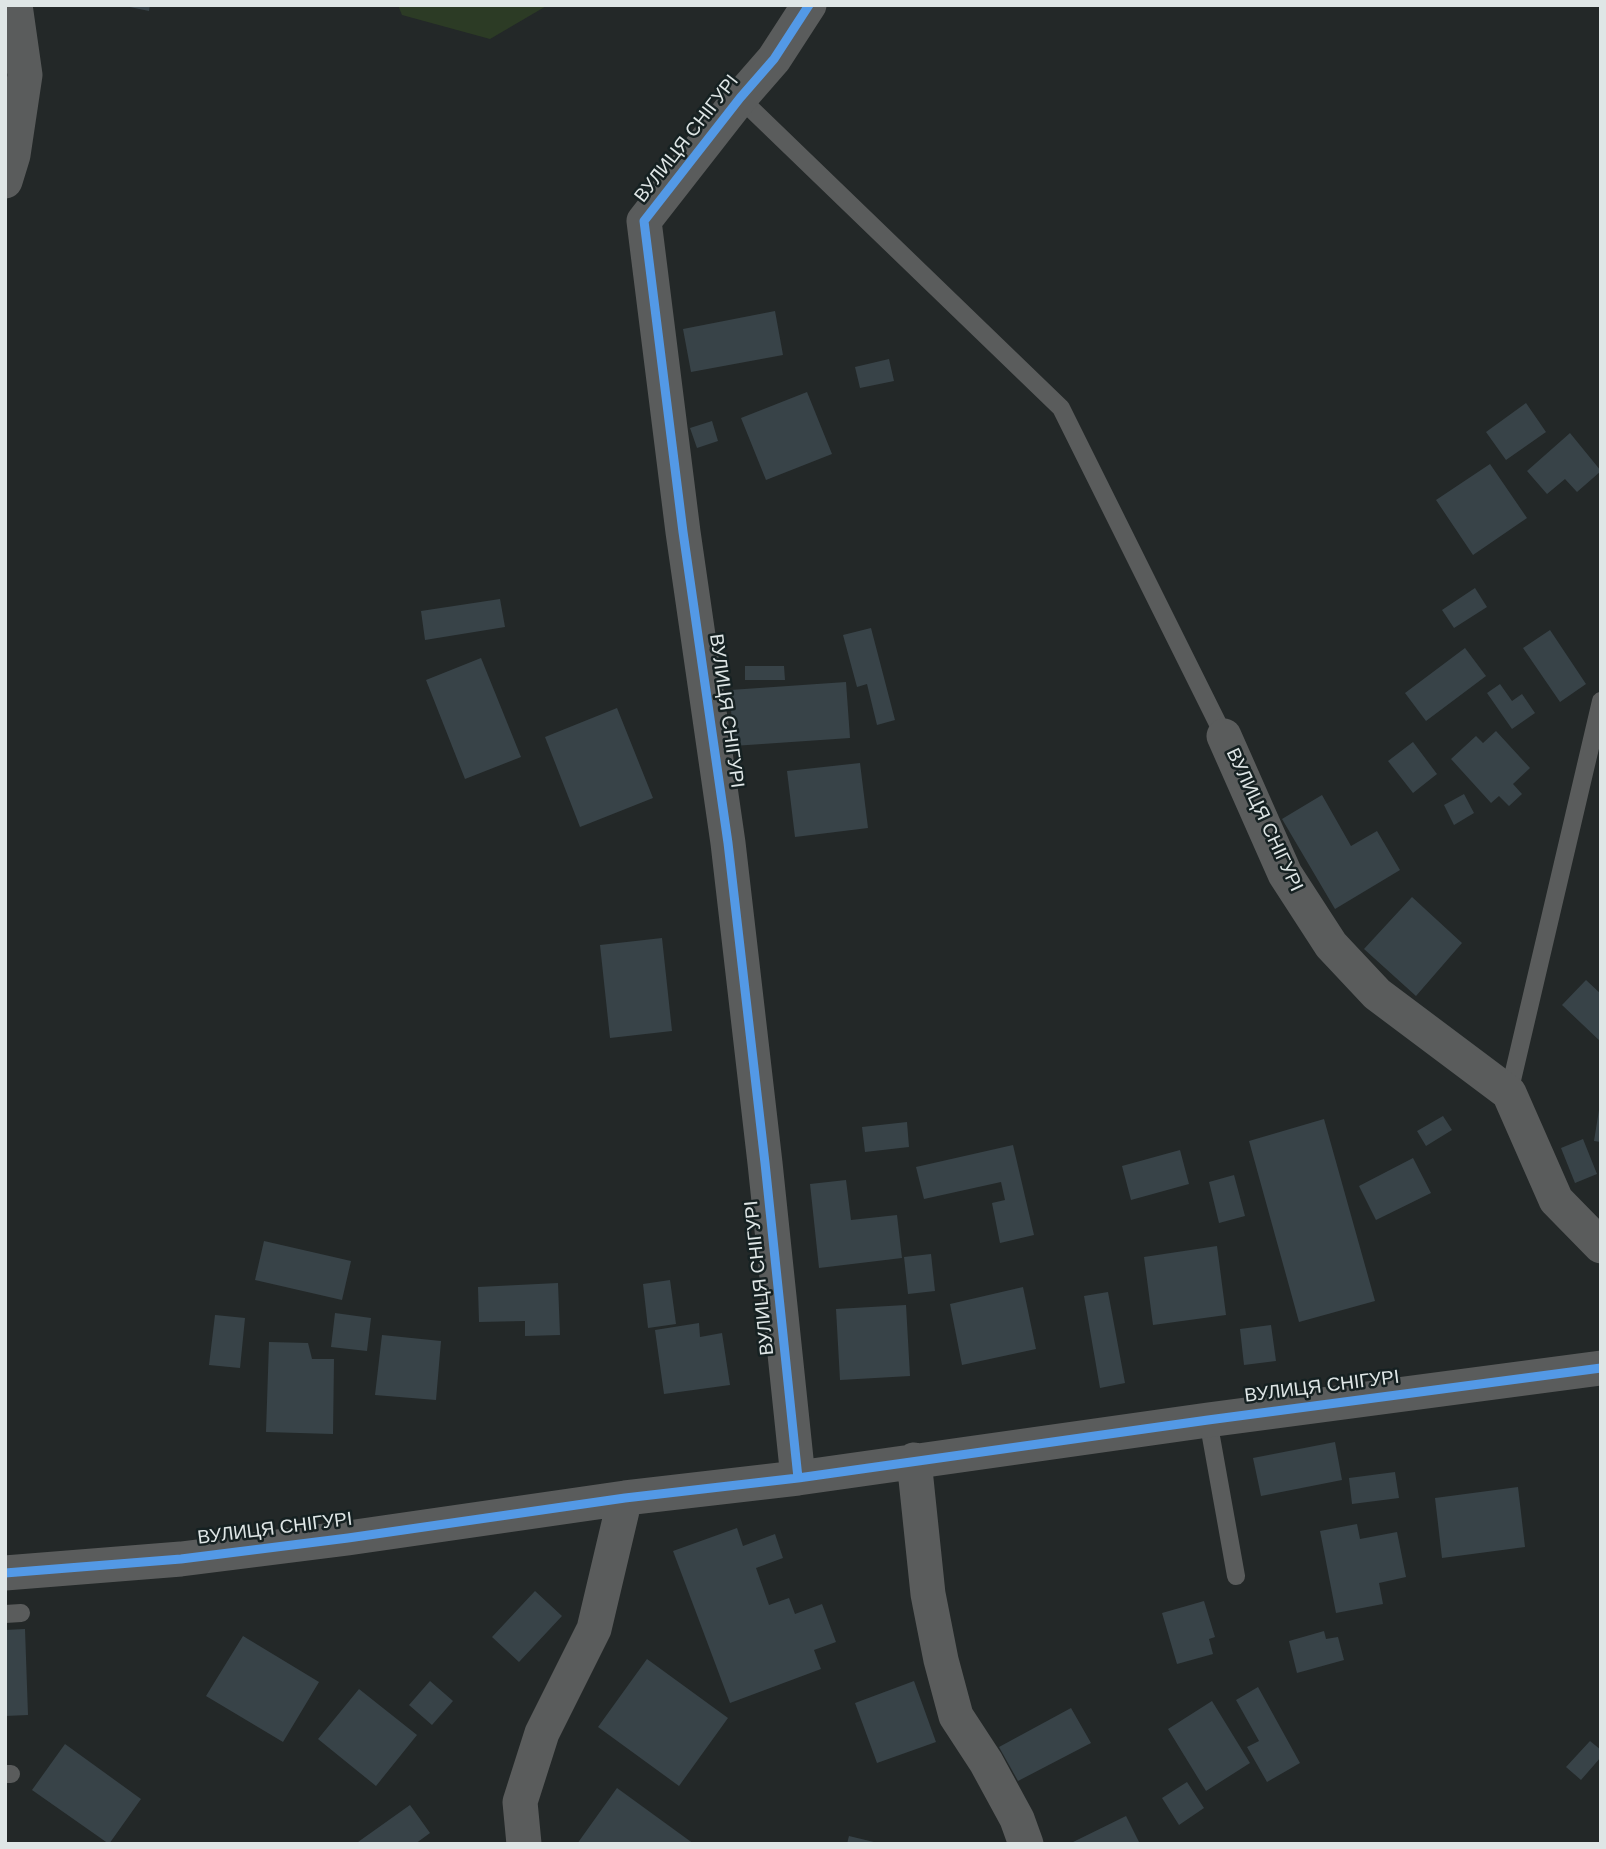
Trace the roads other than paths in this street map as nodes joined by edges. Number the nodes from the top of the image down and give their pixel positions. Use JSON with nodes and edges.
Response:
{"nodes":[{"id":1,"x":15,"y":5,"type":"edge"},
{"id":2,"x":809,"y":5,"type":"edge"},
{"id":3,"x":740,"y":98,"type":"junction"},
{"id":4,"x":5,"y":180,"type":"edge"},
{"id":5,"x":1601,"y":701,"type":"edge"},
{"id":6,"x":1224,"y":736,"type":"joint"},
{"id":7,"x":1509,"y":1093,"type":"junction"},
{"id":8,"x":1601,"y":1245,"type":"edge"},
{"id":9,"x":1601,"y":1368,"type":"edge"},
{"id":10,"x":1208,"y":1420,"type":"junction"},
{"id":11,"x":914,"y":1461,"type":"junction"},
{"id":12,"x":798,"y":1478,"type":"junction"},
{"id":13,"x":625,"y":1498,"type":"junction"},
{"id":14,"x":5,"y":1573,"type":"edge"},
{"id":15,"x":1236,"y":1576,"type":"dead end"},
{"id":16,"x":524,"y":1844,"type":"edge"},
{"id":17,"x":1026,"y":1844,"type":"edge"}],
"edges":[{"from":1,"to":4,"type":"street"},
{"from":2,"to":3,"type":"street","name":"ВУЛИЦЯ СНІГУРІ"},
{"from":3,"to":6,"type":"lane"},
{"from":3,"to":12,"type":"street","name":"ВУЛИЦЯ СНІГУРІ"},
{"from":5,"to":7,"type":"lane"},
{"from":6,"to":7,"type":"street","name":"ВУЛИЦЯ СНІГУРІ"},
{"from":7,"to":8,"type":"street","name":"ВУЛИЦЯ СНІГУРІ"},
{"from":9,"to":10,"type":"street","name":"ВУЛИЦЯ СНІГУРІ"},
{"from":10,"to":11,"type":"street","name":"ВУЛИЦЯ СНІГУРІ"},
{"from":10,"to":15,"type":"lane"},
{"from":11,"to":12,"type":"street","name":"ВУЛИЦЯ СНІГУРІ"},
{"from":11,"to":17,"type":"street"},
{"from":12,"to":13,"type":"street","name":"ВУЛИЦЯ СНІГУРІ"},
{"from":13,"to":14,"type":"street","name":"ВУЛИЦЯ СНІГУРІ"},
{"from":13,"to":16,"type":"street"}]}
